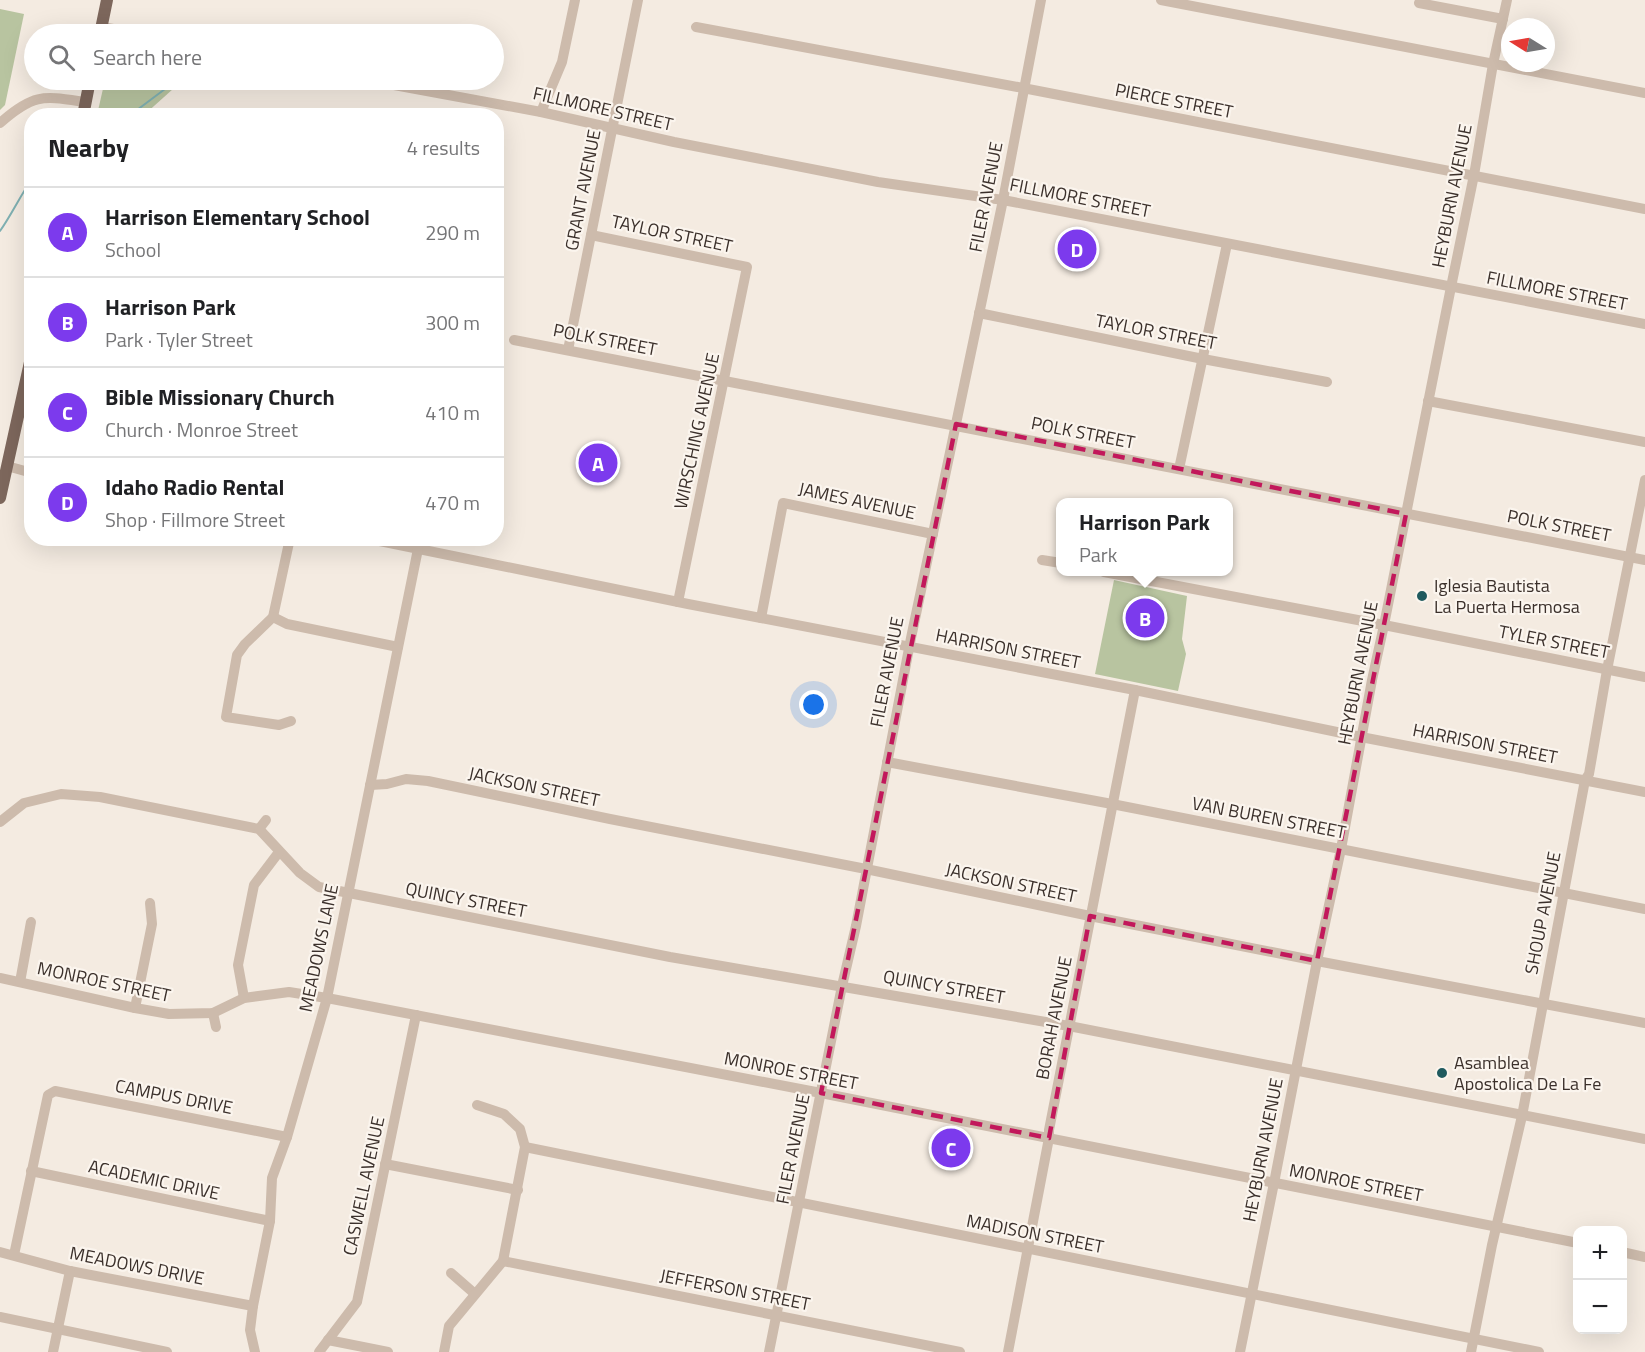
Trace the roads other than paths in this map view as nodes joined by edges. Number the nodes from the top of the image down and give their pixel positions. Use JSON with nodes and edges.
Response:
{"nodes":[{"id":1,"x":107,"y":0,"type":"edge"},
{"id":2,"x":576,"y":0,"type":"edge"},
{"id":3,"x":638,"y":0,"type":"edge"},
{"id":4,"x":1041,"y":0,"type":"edge"},
{"id":5,"x":1161,"y":0,"type":"edge"},
{"id":6,"x":1507,"y":0,"type":"edge"},
{"id":7,"x":1419,"y":3,"type":"dead end"},
{"id":8,"x":1503,"y":18,"type":"edge"},
{"id":9,"x":1501,"y":19,"type":"edge"},
{"id":10,"x":102,"y":24,"type":"edge"},
{"id":11,"x":696,"y":27,"type":"dead end"},
{"id":12,"x":1501,"y":28,"type":"edge"},
{"id":13,"x":1493,"y":64,"type":"junction"},
{"id":14,"x":1023,"y":88,"type":"junction"},
{"id":15,"x":88,"y":90,"type":"edge"},
{"id":16,"x":423,"y":90,"type":"edge"},
{"id":17,"x":1645,"y":93,"type":"edge"},
{"id":18,"x":86,"y":102,"type":"junction"},
{"id":19,"x":84,"y":108,"type":"edge"},
{"id":20,"x":541,"y":111,"type":"junction"},
{"id":21,"x":0,"y":123,"type":"edge"},
{"id":22,"x":612,"y":127,"type":"junction"},
{"id":23,"x":1474,"y":175,"type":"junction"},
{"id":24,"x":1003,"y":200,"type":"junction"},
{"id":25,"x":1645,"y":209,"type":"edge"},
{"id":26,"x":591,"y":235,"type":"junction"},
{"id":27,"x":1227,"y":244,"type":"junction"},
{"id":28,"x":747,"y":267,"type":"joint"},
{"id":29,"x":1451,"y":287,"type":"junction"},
{"id":30,"x":979,"y":313,"type":"junction"},
{"id":31,"x":1645,"y":324,"type":"edge"},
{"id":32,"x":514,"y":340,"type":"dead end"},
{"id":33,"x":567,"y":351,"type":"junction"},
{"id":34,"x":1203,"y":359,"type":"junction"},
{"id":35,"x":725,"y":380,"type":"junction"},
{"id":36,"x":1327,"y":382,"type":"dead end"},
{"id":37,"x":24,"y":389,"type":"edge"},
{"id":38,"x":1428,"y":401,"type":"junction"},
{"id":39,"x":956,"y":424,"type":"junction"},
{"id":40,"x":1645,"y":442,"type":"edge"},
{"id":41,"x":7,"y":466,"type":"junction"},
{"id":42,"x":1179,"y":469,"type":"junction"},
{"id":43,"x":24,"y":470,"type":"edge"},
{"id":44,"x":1645,"y":480,"type":"edge"},
{"id":45,"x":0,"y":498,"type":"edge"},
{"id":46,"x":1406,"y":514,"type":"junction"},
{"id":47,"x":933,"y":534,"type":"junction"},
{"id":48,"x":288,"y":546,"type":"edge"},
{"id":49,"x":404,"y":546,"type":"edge"},
{"id":50,"x":418,"y":549,"type":"junction"},
{"id":51,"x":1630,"y":557,"type":"junction"},
{"id":52,"x":1042,"y":560,"type":"dead end"},
{"id":53,"x":1645,"y":560,"type":"edge"},
{"id":54,"x":1056,"y":562,"type":"edge"},
{"id":55,"x":1125,"y":576,"type":"edge"},
{"id":56,"x":678,"y":602,"type":"junction"},
{"id":57,"x":273,"y":617,"type":"junction"},
{"id":58,"x":761,"y":618,"type":"junction"},
{"id":59,"x":1384,"y":625,"type":"junction"},
{"id":60,"x":398,"y":647,"type":"junction"},
{"id":61,"x":909,"y":647,"type":"junction"},
{"id":62,"x":1607,"y":670,"type":"junction"},
{"id":63,"x":1645,"y":676,"type":"edge"},
{"id":64,"x":1135,"y":690,"type":"junction"},
{"id":65,"x":291,"y":721,"type":"dead end"},
{"id":66,"x":1361,"y":736,"type":"junction"},
{"id":67,"x":887,"y":762,"type":"junction"},
{"id":68,"x":1585,"y":780,"type":"junction"},
{"id":69,"x":370,"y":785,"type":"junction"},
{"id":70,"x":1645,"y":792,"type":"edge"},
{"id":71,"x":1112,"y":804,"type":"junction"},
{"id":72,"x":266,"y":820,"type":"dead end"},
{"id":73,"x":0,"y":822,"type":"edge"},
{"id":74,"x":259,"y":830,"type":"junction"},
{"id":75,"x":1341,"y":849,"type":"junction"},
{"id":76,"x":279,"y":852,"type":"junction"},
{"id":77,"x":866,"y":869,"type":"junction"},
{"id":78,"x":348,"y":893,"type":"junction"},
{"id":79,"x":1564,"y":893,"type":"junction"},
{"id":80,"x":150,"y":903,"type":"dead end"},
{"id":81,"x":1645,"y":909,"type":"edge"},
{"id":82,"x":1090,"y":916,"type":"junction"},
{"id":83,"x":31,"y":922,"type":"dead end"},
{"id":84,"x":1317,"y":961,"type":"junction"},
{"id":85,"x":0,"y":978,"type":"edge"},
{"id":86,"x":20,"y":982,"type":"junction"},
{"id":87,"x":842,"y":986,"type":"junction"},
{"id":88,"x":244,"y":998,"type":"junction"},
{"id":89,"x":327,"y":998,"type":"junction"},
{"id":90,"x":1542,"y":1003,"type":"junction"},
{"id":91,"x":135,"y":1008,"type":"junction"},
{"id":92,"x":213,"y":1013,"type":"junction"},
{"id":93,"x":416,"y":1015,"type":"junction"},
{"id":94,"x":1645,"y":1023,"type":"edge"},
{"id":95,"x":1069,"y":1026,"type":"junction"},
{"id":96,"x":216,"y":1027,"type":"dead end"},
{"id":97,"x":1295,"y":1071,"type":"junction"},
{"id":98,"x":821,"y":1093,"type":"junction"},
{"id":99,"x":477,"y":1105,"type":"dead end"},
{"id":100,"x":1521,"y":1116,"type":"junction"},
{"id":101,"x":287,"y":1137,"type":"junction"},
{"id":102,"x":1049,"y":1138,"type":"junction"},
{"id":103,"x":1645,"y":1139,"type":"edge"},
{"id":104,"x":525,"y":1147,"type":"junction"},
{"id":105,"x":385,"y":1164,"type":"junction"},
{"id":106,"x":31,"y":1171,"type":"junction"},
{"id":107,"x":1274,"y":1183,"type":"junction"},
{"id":108,"x":518,"y":1190,"type":"junction"},
{"id":109,"x":799,"y":1203,"type":"junction"},
{"id":110,"x":270,"y":1221,"type":"junction"},
{"id":111,"x":1497,"y":1227,"type":"junction"},
{"id":112,"x":1573,"y":1242,"type":"edge"},
{"id":113,"x":1029,"y":1249,"type":"junction"},
{"id":114,"x":0,"y":1252,"type":"edge"},
{"id":115,"x":1627,"y":1253,"type":"edge"},
{"id":116,"x":14,"y":1255,"type":"junction"},
{"id":117,"x":1645,"y":1257,"type":"edge"},
{"id":118,"x":503,"y":1261,"type":"junction"},
{"id":119,"x":70,"y":1271,"type":"junction"},
{"id":120,"x":451,"y":1273,"type":"dead end"},
{"id":121,"x":1252,"y":1293,"type":"junction"},
{"id":122,"x":475,"y":1294,"type":"junction"},
{"id":123,"x":253,"y":1306,"type":"junction"},
{"id":124,"x":777,"y":1315,"type":"junction"},
{"id":125,"x":0,"y":1317,"type":"edge"},
{"id":126,"x":58,"y":1329,"type":"junction"},
{"id":127,"x":1473,"y":1339,"type":"junction"},
{"id":128,"x":328,"y":1340,"type":"junction"},
{"id":129,"x":53,"y":1352,"type":"edge"},
{"id":130,"x":167,"y":1352,"type":"edge"},
{"id":131,"x":255,"y":1352,"type":"edge"},
{"id":132,"x":319,"y":1352,"type":"edge"},
{"id":133,"x":388,"y":1352,"type":"edge"},
{"id":134,"x":444,"y":1352,"type":"edge"},
{"id":135,"x":769,"y":1352,"type":"edge"},
{"id":136,"x":960,"y":1352,"type":"edge"},
{"id":137,"x":1008,"y":1352,"type":"edge"},
{"id":138,"x":1240,"y":1352,"type":"edge"},
{"id":139,"x":1471,"y":1352,"type":"edge"},
{"id":140,"x":1539,"y":1352,"type":"edge"}],
"edges":[{"from":1,"to":10,"type":"main road"},
{"from":2,"to":20,"type":"street"},
{"from":3,"to":22,"type":"street","name":"GRANT AVENUE"},
{"from":4,"to":14,"type":"street","name":"FILER AVENUE"},
{"from":5,"to":13,"type":"street"},
{"from":6,"to":8,"type":"street","name":"HEYBURN AVENUE"},
{"from":7,"to":9,"type":"street"},
{"from":11,"to":14,"type":"street","name":"PIERCE STREET"},
{"from":12,"to":13,"type":"street","name":"HEYBURN AVENUE"},
{"from":13,"to":17,"type":"street"},
{"from":13,"to":23,"type":"street","name":"HEYBURN AVENUE"},
{"from":14,"to":23,"type":"street","name":"PIERCE STREET"},
{"from":14,"to":24,"type":"street","name":"FILER AVENUE"},
{"from":15,"to":18,"type":"main road"},
{"from":16,"to":20,"type":"street","name":"FILLMORE STREET"},
{"from":18,"to":19,"type":"main road"},
{"from":18,"to":21,"type":"street"},
{"from":20,"to":22,"type":"street","name":"FILLMORE STREET"},
{"from":22,"to":24,"type":"street","name":"FILLMORE STREET"},
{"from":22,"to":26,"type":"street","name":"GRANT AVENUE"},
{"from":23,"to":25,"type":"street","name":"PIERCE STREET"},
{"from":23,"to":29,"type":"street","name":"HEYBURN AVENUE"},
{"from":24,"to":27,"type":"street","name":"FILLMORE STREET"},
{"from":24,"to":30,"type":"street","name":"FILER AVENUE"},
{"from":26,"to":28,"type":"street","name":"TAYLOR STREET"},
{"from":26,"to":33,"type":"street","name":"GRANT AVENUE"},
{"from":27,"to":29,"type":"street","name":"FILLMORE STREET"},
{"from":27,"to":34,"type":"street"},
{"from":28,"to":35,"type":"street","name":"WIRSCHING AVENUE"},
{"from":29,"to":31,"type":"street","name":"FILLMORE STREET"},
{"from":29,"to":38,"type":"street","name":"HEYBURN AVENUE"},
{"from":30,"to":34,"type":"street","name":"TAYLOR STREET"},
{"from":30,"to":39,"type":"street","name":"FILER AVENUE"},
{"from":32,"to":33,"type":"street","name":"POLK STREET"},
{"from":33,"to":35,"type":"street","name":"POLK STREET"},
{"from":34,"to":36,"type":"street","name":"TAYLOR STREET"},
{"from":34,"to":42,"type":"street"},
{"from":35,"to":39,"type":"street","name":"POLK STREET"},
{"from":35,"to":56,"type":"street","name":"WIRSCHING AVENUE"},
{"from":37,"to":41,"type":"main road"},
{"from":38,"to":40,"type":"street"},
{"from":38,"to":46,"type":"street","name":"HEYBURN AVENUE"},
{"from":39,"to":42,"type":"street","name":"POLK STREET"},
{"from":39,"to":47,"type":"street","name":"FILER AVENUE"},
{"from":41,"to":43,"type":"street"},
{"from":41,"to":45,"type":"main road"},
{"from":42,"to":46,"type":"street","name":"POLK STREET"},
{"from":44,"to":51,"type":"street","name":"SHOUP AVENUE"},
{"from":46,"to":51,"type":"street","name":"POLK STREET"},
{"from":46,"to":59,"type":"street","name":"HEYBURN AVENUE"},
{"from":47,"to":58,"type":"street","name":"JAMES AVENUE"},
{"from":47,"to":61,"type":"street","name":"FILER AVENUE"},
{"from":48,"to":57,"type":"street"},
{"from":49,"to":50,"type":"street","name":"HARRISON STREET"},
{"from":50,"to":56,"type":"street","name":"HARRISON STREET"},
{"from":50,"to":60,"type":"street","name":"MEADOWS LANE"},
{"from":51,"to":53,"type":"street","name":"POLK STREET"},
{"from":51,"to":62,"type":"street","name":"SHOUP AVENUE"},
{"from":52,"to":54,"type":"street"},
{"from":55,"to":59,"type":"street","name":"TYLER STREET"},
{"from":56,"to":58,"type":"street","name":"HARRISON STREET"},
{"from":57,"to":60,"type":"street"},
{"from":57,"to":65,"type":"street"},
{"from":58,"to":61,"type":"street","name":"HARRISON STREET"},
{"from":59,"to":62,"type":"street","name":"TYLER STREET"},
{"from":59,"to":66,"type":"street","name":"HEYBURN AVENUE"},
{"from":60,"to":69,"type":"street","name":"MEADOWS LANE"},
{"from":61,"to":64,"type":"street","name":"HARRISON STREET"},
{"from":61,"to":67,"type":"street","name":"FILER AVENUE"},
{"from":62,"to":63,"type":"street","name":"TYLER STREET"},
{"from":62,"to":68,"type":"street","name":"SHOUP AVENUE"},
{"from":64,"to":66,"type":"street","name":"HARRISON STREET"},
{"from":64,"to":71,"type":"street","name":"BORAH AVENUE"},
{"from":66,"to":68,"type":"street","name":"HARRISON STREET"},
{"from":66,"to":75,"type":"street","name":"HEYBURN AVENUE"},
{"from":67,"to":71,"type":"street","name":"VAN BUREN STREET"},
{"from":67,"to":77,"type":"street","name":"FILER AVENUE"},
{"from":68,"to":70,"type":"street","name":"HARRISON STREET"},
{"from":68,"to":79,"type":"street","name":"SHOUP AVENUE"},
{"from":69,"to":77,"type":"street","name":"JACKSON STREET"},
{"from":69,"to":78,"type":"street","name":"MEADOWS LANE"},
{"from":71,"to":75,"type":"street","name":"VAN BUREN STREET"},
{"from":71,"to":82,"type":"street","name":"BORAH AVENUE"},
{"from":72,"to":74,"type":"street"},
{"from":73,"to":74,"type":"street"},
{"from":74,"to":76,"type":"street","name":"QUINCY STREET"},
{"from":75,"to":79,"type":"street","name":"VAN BUREN STREET"},
{"from":75,"to":84,"type":"street","name":"HEYBURN AVENUE"},
{"from":76,"to":78,"type":"street","name":"QUINCY STREET"},
{"from":76,"to":88,"type":"street"},
{"from":77,"to":82,"type":"street","name":"JACKSON STREET"},
{"from":77,"to":87,"type":"street","name":"FILER AVENUE"},
{"from":78,"to":87,"type":"street","name":"QUINCY STREET"},
{"from":78,"to":89,"type":"street","name":"MEADOWS LANE"},
{"from":79,"to":81,"type":"street","name":"VAN BUREN STREET"},
{"from":79,"to":90,"type":"street","name":"SHOUP AVENUE"},
{"from":80,"to":91,"type":"street"},
{"from":82,"to":84,"type":"street","name":"JACKSON STREET"},
{"from":82,"to":95,"type":"street","name":"BORAH AVENUE"},
{"from":83,"to":86,"type":"street"},
{"from":84,"to":90,"type":"street","name":"JACKSON STREET"},
{"from":84,"to":97,"type":"street","name":"HEYBURN AVENUE"},
{"from":85,"to":86,"type":"street","name":"MONROE STREET"},
{"from":86,"to":91,"type":"street","name":"MONROE STREET"},
{"from":87,"to":95,"type":"street","name":"QUINCY STREET"},
{"from":87,"to":98,"type":"street","name":"FILER AVENUE"},
{"from":88,"to":89,"type":"street","name":"MONROE STREET"},
{"from":88,"to":92,"type":"street","name":"MONROE STREET"},
{"from":89,"to":93,"type":"street","name":"MONROE STREET"},
{"from":89,"to":101,"type":"street","name":"MEADOWS LANE"},
{"from":90,"to":94,"type":"street","name":"JACKSON STREET"},
{"from":90,"to":100,"type":"street","name":"SHOUP AVENUE"},
{"from":91,"to":92,"type":"street","name":"MONROE STREET"},
{"from":92,"to":96,"type":"street"},
{"from":93,"to":98,"type":"street","name":"MONROE STREET"},
{"from":93,"to":105,"type":"street","name":"CASWELL AVENUE"},
{"from":95,"to":97,"type":"street","name":"QUINCY STREET"},
{"from":95,"to":102,"type":"street","name":"BORAH AVENUE"},
{"from":97,"to":100,"type":"street","name":"QUINCY STREET"},
{"from":97,"to":107,"type":"street","name":"HEYBURN AVENUE"},
{"from":98,"to":102,"type":"street","name":"MONROE STREET"},
{"from":98,"to":109,"type":"street","name":"FILER AVENUE"},
{"from":99,"to":104,"type":"street"},
{"from":100,"to":103,"type":"street","name":"QUINCY STREET"},
{"from":100,"to":111,"type":"street","name":"SHOUP AVENUE"},
{"from":101,"to":106,"type":"street","name":"CAMPUS DRIVE"},
{"from":101,"to":110,"type":"street","name":"MEADOWS LANE"},
{"from":102,"to":107,"type":"street","name":"MONROE STREET"},
{"from":102,"to":113,"type":"street","name":"BORAH AVENUE"},
{"from":104,"to":108,"type":"street"},
{"from":104,"to":109,"type":"street","name":"MADISON STREET"},
{"from":105,"to":108,"type":"street"},
{"from":105,"to":128,"type":"street","name":"CASWELL AVENUE"},
{"from":106,"to":110,"type":"street","name":"ACADEMIC DRIVE"},
{"from":106,"to":116,"type":"street"},
{"from":107,"to":111,"type":"street","name":"MONROE STREET"},
{"from":107,"to":121,"type":"street","name":"HEYBURN AVENUE"},
{"from":108,"to":118,"type":"street"},
{"from":109,"to":113,"type":"street","name":"MADISON STREET"},
{"from":109,"to":124,"type":"street","name":"FILER AVENUE"},
{"from":110,"to":123,"type":"street","name":"MEADOWS LANE"},
{"from":111,"to":112,"type":"street","name":"MONROE STREET"},
{"from":111,"to":127,"type":"street","name":"SHOUP AVENUE"},
{"from":113,"to":121,"type":"street","name":"MADISON STREET"},
{"from":113,"to":137,"type":"street","name":"BORAH AVENUE"},
{"from":114,"to":116,"type":"street","name":"MEADOWS DRIVE"},
{"from":115,"to":117,"type":"street"},
{"from":116,"to":119,"type":"street","name":"MEADOWS DRIVE"},
{"from":118,"to":122,"type":"street"},
{"from":118,"to":124,"type":"street","name":"JEFFERSON STREET"},
{"from":119,"to":123,"type":"street","name":"MEADOWS DRIVE"},
{"from":119,"to":126,"type":"street"},
{"from":120,"to":122,"type":"street"},
{"from":121,"to":127,"type":"street","name":"MADISON STREET"},
{"from":121,"to":138,"type":"street","name":"HEYBURN AVENUE"},
{"from":122,"to":134,"type":"street"},
{"from":123,"to":131,"type":"street","name":"MEADOWS LANE"},
{"from":124,"to":135,"type":"street","name":"FILER AVENUE"},
{"from":124,"to":136,"type":"street","name":"JEFFERSON STREET"},
{"from":125,"to":126,"type":"street"},
{"from":126,"to":129,"type":"street"},
{"from":126,"to":130,"type":"street"},
{"from":127,"to":139,"type":"street","name":"SHOUP AVENUE"},
{"from":127,"to":140,"type":"street","name":"MADISON STREET"},
{"from":128,"to":132,"type":"street","name":"CASWELL AVENUE"},
{"from":128,"to":133,"type":"street"}]}
